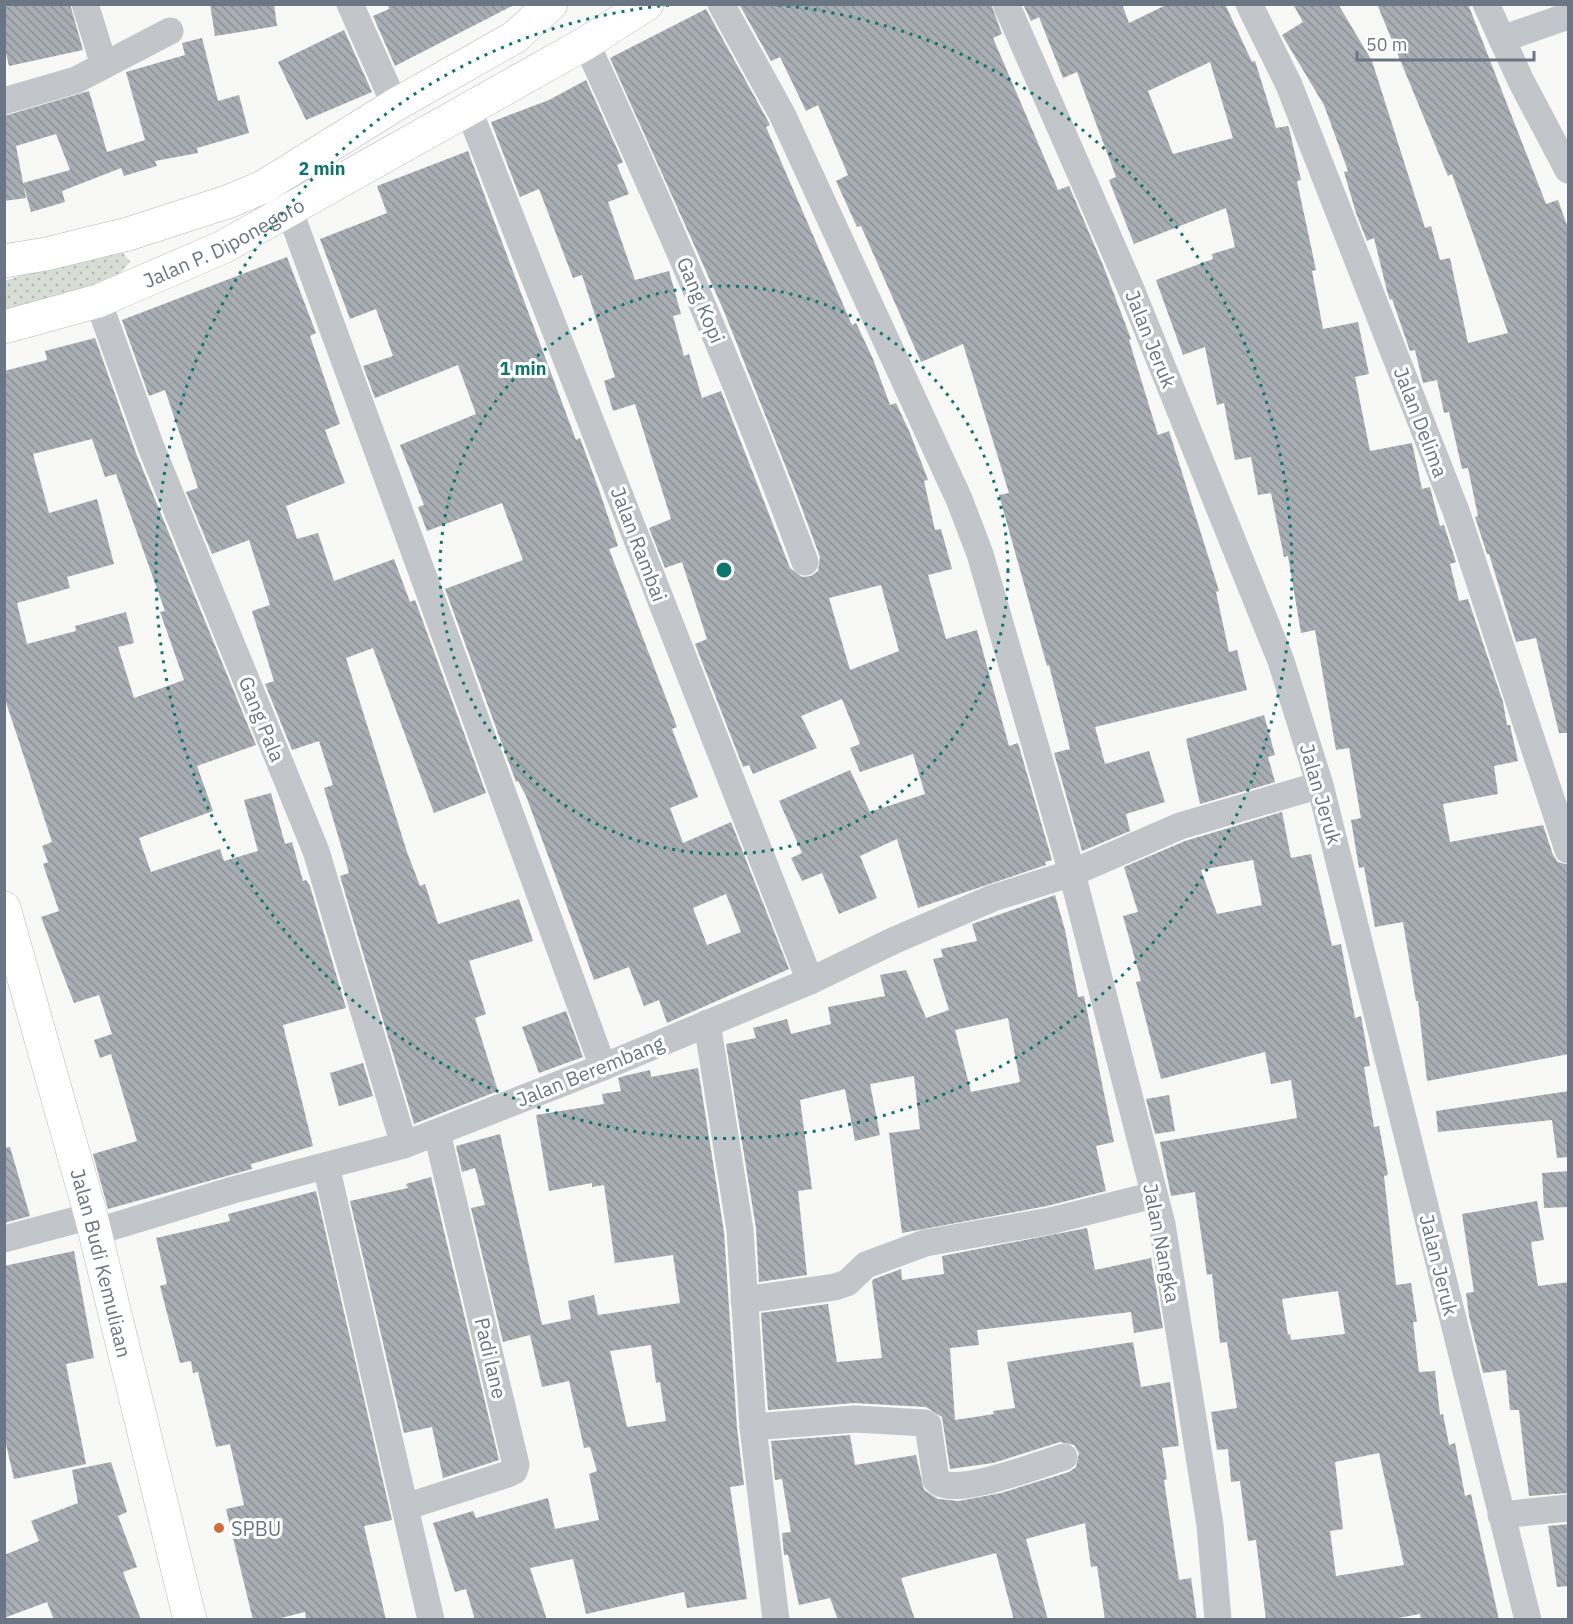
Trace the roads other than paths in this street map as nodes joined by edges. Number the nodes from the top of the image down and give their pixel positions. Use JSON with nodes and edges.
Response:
{"nodes":[{"id":1,"x":85,"y":4,"type":"edge"},
{"id":2,"x":350,"y":4,"type":"edge"},
{"id":3,"x":551,"y":4,"type":"edge"},
{"id":4,"x":647,"y":4,"type":"edge"},
{"id":5,"x":721,"y":4,"type":"edge"},
{"id":6,"x":1006,"y":4,"type":"edge"},
{"id":7,"x":1249,"y":4,"type":"edge"},
{"id":8,"x":1486,"y":4,"type":"edge"},
{"id":9,"x":1569,"y":16,"type":"edge"},
{"id":10,"x":170,"y":32,"type":"dead end"},
{"id":11,"x":1502,"y":39,"type":"junction"},
{"id":12,"x":586,"y":43,"type":"junction"},
{"id":13,"x":104,"y":65,"type":"junction"},
{"id":14,"x":4,"y":101,"type":"edge"},
{"id":15,"x":395,"y":105,"type":"junction"},
{"id":16,"x":468,"y":108,"type":"junction"},
{"id":17,"x":1569,"y":170,"type":"edge"},
{"id":18,"x":289,"y":209,"type":"junction"},
{"id":19,"x":4,"y":261,"type":"edge"},
{"id":20,"x":98,"y":301,"type":"junction"},
{"id":21,"x":4,"y":327,"type":"edge"},
{"id":22,"x":805,"y":562,"type":"dead end"},
{"id":23,"x":1320,"y":785,"type":"junction"},
{"id":24,"x":1569,"y":850,"type":"edge"},
{"id":25,"x":1072,"y":873,"type":"junction"},
{"id":26,"x":4,"y":908,"type":"edge"},
{"id":27,"x":810,"y":981,"type":"junction"},
{"id":28,"x":707,"y":1023,"type":"junction"},
{"id":29,"x":603,"y":1067,"type":"junction"},
{"id":30,"x":437,"y":1133,"type":"junction"},
{"id":31,"x":404,"y":1145,"type":"junction"},
{"id":32,"x":326,"y":1166,"type":"junction"},
{"id":33,"x":1154,"y":1194,"type":"junction"},
{"id":34,"x":93,"y":1224,"type":"junction"},
{"id":35,"x":4,"y":1239,"type":"edge"},
{"id":36,"x":744,"y":1300,"type":"junction"},
{"id":37,"x":753,"y":1427,"type":"junction"},
{"id":38,"x":1064,"y":1457,"type":"dead end"},
{"id":39,"x":405,"y":1507,"type":"junction"},
{"id":40,"x":1569,"y":1508,"type":"edge"},
{"id":41,"x":1501,"y":1515,"type":"junction"},
{"id":42,"x":190,"y":1620,"type":"edge"},
{"id":43,"x":431,"y":1620,"type":"edge"},
{"id":44,"x":776,"y":1620,"type":"edge"},
{"id":45,"x":1218,"y":1620,"type":"edge"},
{"id":46,"x":1528,"y":1620,"type":"edge"}],
"edges":[{"from":1,"to":13,"type":"street"},
{"from":2,"to":15,"type":"street"},
{"from":3,"to":15,"type":"main road"},
{"from":4,"to":12,"type":"main road","name":"Jalan P. Diponegoro"},
{"from":5,"to":25,"type":"street","name":"Jalan Nangka"},
{"from":6,"to":23,"type":"street","name":"Jalan Jeruk"},
{"from":7,"to":24,"type":"street","name":"Jalan Delima"},
{"from":8,"to":11,"type":"street"},
{"from":9,"to":11,"type":"street"},
{"from":10,"to":13,"type":"street"},
{"from":11,"to":17,"type":"street"},
{"from":12,"to":16,"type":"main road","name":"Jalan P. Diponegoro"},
{"from":12,"to":22,"type":"street","name":"Gang Kopi"},
{"from":13,"to":14,"type":"street"},
{"from":15,"to":19,"type":"main road"},
{"from":16,"to":18,"type":"main road","name":"Jalan P. Diponegoro"},
{"from":16,"to":27,"type":"street","name":"Jalan Rambai"},
{"from":18,"to":20,"type":"main road","name":"Jalan P. Diponegoro"},
{"from":18,"to":29,"type":"street"},
{"from":20,"to":21,"type":"main road","name":"Jalan P. Diponegoro"},
{"from":20,"to":31,"type":"street","name":"Gang Pala"},
{"from":23,"to":25,"type":"street","name":"Jalan Berembang"},
{"from":23,"to":41,"type":"street","name":"Jalan Jeruk"},
{"from":25,"to":27,"type":"street","name":"Jalan Berembang"},
{"from":25,"to":33,"type":"street","name":"Jalan Nangka"},
{"from":26,"to":34,"type":"main road","name":"Jalan Budi Kemuliaan"},
{"from":27,"to":28,"type":"street","name":"Jalan Berembang"},
{"from":28,"to":29,"type":"street","name":"Jalan Berembang"},
{"from":28,"to":36,"type":"street"},
{"from":29,"to":30,"type":"street","name":"Jalan Berembang"},
{"from":30,"to":31,"type":"street","name":"Jalan Berembang"},
{"from":30,"to":39,"type":"street","name":"Padi lane"},
{"from":31,"to":32,"type":"street","name":"Jalan Berembang"},
{"from":32,"to":34,"type":"street","name":"Jalan Berembang"},
{"from":32,"to":39,"type":"street"},
{"from":33,"to":36,"type":"street"},
{"from":33,"to":45,"type":"street","name":"Jalan Nangka"},
{"from":34,"to":35,"type":"street","name":"Jalan Berembang"},
{"from":34,"to":42,"type":"main road","name":"Jalan Budi Kemuliaan"},
{"from":36,"to":37,"type":"street"},
{"from":37,"to":38,"type":"street"},
{"from":37,"to":44,"type":"street"},
{"from":39,"to":43,"type":"street"},
{"from":40,"to":41,"type":"street"},
{"from":41,"to":46,"type":"street","name":"Jalan Jeruk"}]}
